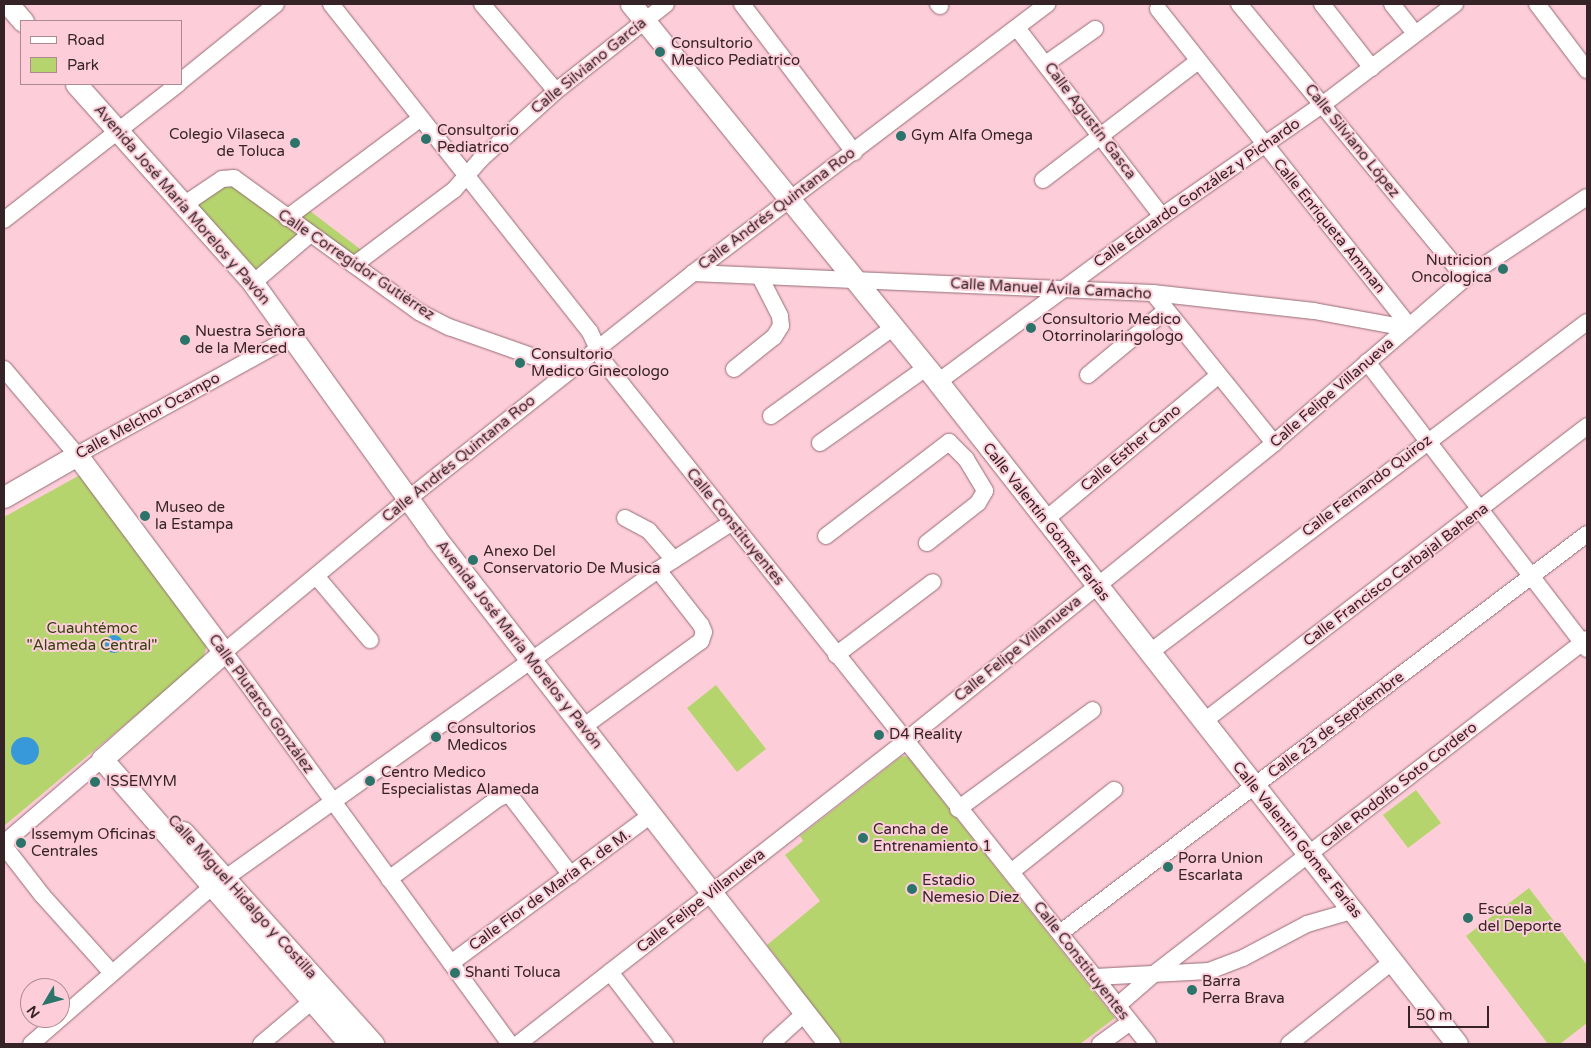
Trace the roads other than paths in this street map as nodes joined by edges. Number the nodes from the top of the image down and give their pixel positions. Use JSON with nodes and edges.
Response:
{"nodes":[{"id":1,"x":8,"y":4,"type":"edge"},
{"id":2,"x":276,"y":4,"type":"edge"},
{"id":3,"x":331,"y":4,"type":"edge"},
{"id":4,"x":482,"y":4,"type":"edge"},
{"id":5,"x":631,"y":4,"type":"edge"},
{"id":6,"x":666,"y":4,"type":"edge"},
{"id":7,"x":742,"y":4,"type":"edge"},
{"id":8,"x":1048,"y":4,"type":"edge"},
{"id":9,"x":1239,"y":4,"type":"edge"},
{"id":10,"x":1322,"y":4,"type":"edge"},
{"id":11,"x":1392,"y":4,"type":"edge"},
{"id":12,"x":1455,"y":4,"type":"edge"},
{"id":13,"x":1538,"y":4,"type":"edge"},
{"id":14,"x":1158,"y":9,"type":"dead end"},
{"id":15,"x":22,"y":20,"type":"edge"},
{"id":16,"x":644,"y":20,"type":"junction"},
{"id":17,"x":1017,"y":28,"type":"junction"},
{"id":18,"x":1095,"y":29,"type":"dead end"},
{"id":19,"x":1415,"y":34,"type":"junction"},
{"id":20,"x":1198,"y":61,"type":"junction"},
{"id":21,"x":1046,"y":63,"type":"junction"},
{"id":22,"x":1372,"y":68,"type":"junction"},
{"id":23,"x":1587,"y":70,"type":"edge"},
{"id":24,"x":182,"y":80,"type":"edge"},
{"id":25,"x":77,"y":85,"type":"edge"},
{"id":26,"x":177,"y":85,"type":"edge"},
{"id":27,"x":556,"y":91,"type":"junction"},
{"id":28,"x":1322,"y":105,"type":"junction"},
{"id":29,"x":421,"y":118,"type":"junction"},
{"id":30,"x":118,"y":133,"type":"junction"},
{"id":31,"x":1100,"y":135,"type":"junction"},
{"id":32,"x":1265,"y":146,"type":"junction"},
{"id":33,"x":854,"y":152,"type":"junction"},
{"id":34,"x":467,"y":176,"type":"junction"},
{"id":35,"x":1043,"y":180,"type":"dead end"},
{"id":36,"x":1587,"y":197,"type":"edge"},
{"id":37,"x":790,"y":200,"type":"junction"},
{"id":38,"x":182,"y":206,"type":"junction"},
{"id":39,"x":1162,"y":216,"type":"junction"},
{"id":40,"x":287,"y":218,"type":"junction"},
{"id":41,"x":4,"y":220,"type":"edge"},
{"id":42,"x":309,"y":235,"type":"junction"},
{"id":43,"x":354,"y":265,"type":"junction"},
{"id":44,"x":693,"y":273,"type":"junction"},
{"id":45,"x":760,"y":277,"type":"junction"},
{"id":46,"x":1465,"y":278,"type":"junction"},
{"id":47,"x":854,"y":280,"type":"junction"},
{"id":48,"x":253,"y":282,"type":"junction"},
{"id":49,"x":1062,"y":289,"type":"junction"},
{"id":50,"x":1153,"y":293,"type":"junction"},
{"id":51,"x":1165,"y":311,"type":"junction"},
{"id":52,"x":1587,"y":322,"type":"edge"},
{"id":53,"x":1408,"y":327,"type":"junction"},
{"id":54,"x":894,"y":328,"type":"junction"},
{"id":55,"x":293,"y":336,"type":"junction"},
{"id":56,"x":596,"y":349,"type":"junction"},
{"id":57,"x":1367,"y":362,"type":"junction"},
{"id":58,"x":4,"y":369,"type":"edge"},
{"id":59,"x":734,"y":369,"type":"dead end"},
{"id":60,"x":571,"y":370,"type":"junction"},
{"id":61,"x":932,"y":375,"type":"junction"},
{"id":62,"x":1088,"y":375,"type":"dead end"},
{"id":63,"x":1218,"y":376,"type":"junction"},
{"id":64,"x":771,"y":416,"type":"dead end"},
{"id":65,"x":1587,"y":426,"type":"edge"},
{"id":66,"x":1428,"y":440,"type":"junction"},
{"id":67,"x":820,"y":443,"type":"dead end"},
{"id":68,"x":985,"y":443,"type":"junction"},
{"id":69,"x":1274,"y":443,"type":"junction"},
{"id":70,"x":77,"y":455,"type":"junction"},
{"id":71,"x":966,"y":459,"type":"junction"},
{"id":72,"x":4,"y":497,"type":"edge"},
{"id":73,"x":408,"y":499,"type":"junction"},
{"id":74,"x":1481,"y":510,"type":"junction"},
{"id":75,"x":625,"y":518,"type":"dead end"},
{"id":76,"x":1045,"y":520,"type":"junction"},
{"id":77,"x":731,"y":523,"type":"junction"},
{"id":78,"x":1587,"y":534,"type":"edge"},
{"id":79,"x":826,"y":536,"type":"dead end"},
{"id":80,"x":927,"y":543,"type":"dead end"},
{"id":81,"x":674,"y":560,"type":"junction"},
{"id":82,"x":658,"y":570,"type":"junction"},
{"id":83,"x":316,"y":576,"type":"junction"},
{"id":84,"x":1531,"y":576,"type":"junction"},
{"id":85,"x":933,"y":582,"type":"dead end"},
{"id":86,"x":1096,"y":587,"type":"junction"},
{"id":87,"x":370,"y":640,"type":"dead end"},
{"id":88,"x":1586,"y":644,"type":"edge"},
{"id":89,"x":224,"y":652,"type":"junction"},
{"id":90,"x":1149,"y":653,"type":"junction"},
{"id":91,"x":836,"y":655,"type":"junction"},
{"id":92,"x":532,"y":662,"type":"junction"},
{"id":93,"x":1093,"y":710,"type":"dead end"},
{"id":94,"x":1203,"y":722,"type":"junction"},
{"id":95,"x":582,"y":727,"type":"junction"},
{"id":96,"x":904,"y":742,"type":"junction"},
{"id":97,"x":107,"y":755,"type":"junction"},
{"id":98,"x":1255,"y":788,"type":"junction"},
{"id":99,"x":1114,"y":790,"type":"dead end"},
{"id":100,"x":332,"y":802,"type":"junction"},
{"id":101,"x":958,"y":809,"type":"junction"},
{"id":102,"x":650,"y":816,"type":"junction"},
{"id":103,"x":4,"y":845,"type":"edge"},
{"id":104,"x":1308,"y":854,"type":"junction"},
{"id":105,"x":1011,"y":872,"type":"junction"},
{"id":106,"x":571,"y":874,"type":"junction"},
{"id":107,"x":389,"y":879,"type":"junction"},
{"id":108,"x":219,"y":884,"type":"junction"},
{"id":109,"x":709,"y":894,"type":"junction"},
{"id":110,"x":1355,"y":913,"type":"junction"},
{"id":111,"x":1060,"y":933,"type":"junction"},
{"id":112,"x":1393,"y":961,"type":"junction"},
{"id":113,"x":450,"y":963,"type":"junction"},
{"id":114,"x":610,"y":972,"type":"junction"},
{"id":115,"x":112,"y":973,"type":"junction"},
{"id":116,"x":1155,"y":973,"type":"junction"},
{"id":117,"x":1095,"y":977,"type":"junction"},
{"id":118,"x":312,"y":1001,"type":"junction"},
{"id":119,"x":1117,"y":1006,"type":"junction"},
{"id":120,"x":804,"y":1014,"type":"junction"},
{"id":121,"x":1130,"y":1022,"type":"junction"},
{"id":122,"x":31,"y":1044,"type":"edge"},
{"id":123,"x":261,"y":1044,"type":"edge"},
{"id":124,"x":350,"y":1044,"type":"edge"},
{"id":125,"x":373,"y":1044,"type":"edge"},
{"id":126,"x":510,"y":1044,"type":"edge"},
{"id":127,"x":518,"y":1044,"type":"edge"},
{"id":128,"x":665,"y":1044,"type":"edge"},
{"id":129,"x":771,"y":1044,"type":"edge"},
{"id":130,"x":829,"y":1044,"type":"edge"},
{"id":131,"x":1100,"y":1044,"type":"edge"},
{"id":132,"x":1148,"y":1044,"type":"edge"},
{"id":133,"x":1289,"y":1044,"type":"edge"},
{"id":134,"x":1457,"y":1044,"type":"edge"}],
"edges":[{"from":1,"to":15,"type":"main road"},
{"from":2,"to":24,"type":"street"},
{"from":3,"to":29,"type":"street","name":"Calle Constituyentes"},
{"from":4,"to":27,"type":"street"},
{"from":5,"to":16,"type":"main road","name":"Calle Valentín Gómez Farías"},
{"from":6,"to":16,"type":"street","name":"Calle Silviano García"},
{"from":7,"to":33,"type":"street"},
{"from":8,"to":17,"type":"street","name":"Calle Andrés Quintana Roo"},
{"from":9,"to":28,"type":"street","name":"Calle Silviano López"},
{"from":10,"to":22,"type":"street"},
{"from":11,"to":19,"type":"street"},
{"from":12,"to":19,"type":"street","name":"Calle Eduardo González y Pichardo"},
{"from":13,"to":23,"type":"street"},
{"from":14,"to":20,"type":"street","name":"Calle Enriqueta Amman"},
{"from":16,"to":27,"type":"street","name":"Calle Silviano García"},
{"from":16,"to":37,"type":"main road","name":"Calle Valentín Gómez Farías"},
{"from":17,"to":21,"type":"street","name":"Calle Agustín Gasca"},
{"from":17,"to":33,"type":"street","name":"Calle Andrés Quintana Roo"},
{"from":18,"to":21,"type":"street"},
{"from":19,"to":22,"type":"street","name":"Calle Eduardo González y Pichardo"},
{"from":20,"to":31,"type":"street"},
{"from":20,"to":32,"type":"street","name":"Calle Enriqueta Amman"},
{"from":21,"to":31,"type":"street","name":"Calle Agustín Gasca"},
{"from":22,"to":28,"type":"street","name":"Calle Eduardo González y Pichardo"},
{"from":25,"to":30,"type":"main road","name":"Avenida José María Morelos y Pavón"},
{"from":26,"to":30,"type":"street"},
{"from":27,"to":34,"type":"street","name":"Calle Silviano García"},
{"from":28,"to":32,"type":"street","name":"Calle Eduardo González y Pichardo"},
{"from":28,"to":46,"type":"street","name":"Calle Silviano López"},
{"from":29,"to":34,"type":"street","name":"Calle Constituyentes"},
{"from":29,"to":40,"type":"street"},
{"from":30,"to":38,"type":"main road","name":"Avenida José María Morelos y Pavón"},
{"from":30,"to":41,"type":"street"},
{"from":31,"to":35,"type":"street"},
{"from":31,"to":39,"type":"street","name":"Calle Agustín Gasca"},
{"from":32,"to":39,"type":"street","name":"Calle Eduardo González y Pichardo"},
{"from":32,"to":53,"type":"street","name":"Calle Enriqueta Amman"},
{"from":33,"to":37,"type":"street","name":"Calle Andrés Quintana Roo"},
{"from":34,"to":43,"type":"street","name":"Calle Silviano García"},
{"from":34,"to":56,"type":"street","name":"Calle Constituyentes"},
{"from":36,"to":46,"type":"street","name":"Calle Felipe Villanueva"},
{"from":37,"to":44,"type":"street","name":"Calle Andrés Quintana Roo"},
{"from":37,"to":47,"type":"main road","name":"Calle Valentín Gómez Farías"},
{"from":38,"to":40,"type":"street","name":"Calle Corregidor Gutiérrez"},
{"from":38,"to":48,"type":"main road","name":"Avenida José María Morelos y Pavón"},
{"from":39,"to":49,"type":"street","name":"Calle Eduardo González y Pichardo"},
{"from":40,"to":42,"type":"street","name":"Calle Corregidor Gutiérrez"},
{"from":42,"to":43,"type":"street","name":"Calle Corregidor Gutiérrez"},
{"from":42,"to":48,"type":"street"},
{"from":43,"to":60,"type":"street","name":"Calle Corregidor Gutiérrez"},
{"from":44,"to":45,"type":"street","name":"Calle Manuel Ávila Camacho"},
{"from":44,"to":56,"type":"street","name":"Calle Andrés Quintana Roo"},
{"from":45,"to":47,"type":"street","name":"Calle Manuel Ávila Camacho"},
{"from":45,"to":59,"type":"street"},
{"from":46,"to":53,"type":"street","name":"Calle Felipe Villanueva"},
{"from":47,"to":49,"type":"street","name":"Calle Manuel Ávila Camacho"},
{"from":47,"to":54,"type":"main road","name":"Calle Valentín Gómez Farías"},
{"from":48,"to":55,"type":"main road","name":"Avenida José María Morelos y Pavón"},
{"from":49,"to":50,"type":"street","name":"Calle Manuel Ávila Camacho"},
{"from":49,"to":61,"type":"street","name":"Calle Eduardo González y Pichardo"},
{"from":50,"to":51,"type":"street"},
{"from":50,"to":53,"type":"street","name":"Calle Manuel Ávila Camacho"},
{"from":51,"to":62,"type":"street"},
{"from":51,"to":63,"type":"street"},
{"from":52,"to":66,"type":"street","name":"Calle Fernando Quiroz"},
{"from":53,"to":57,"type":"street","name":"Calle Felipe Villanueva"},
{"from":54,"to":61,"type":"main road","name":"Calle Valentín Gómez Farías"},
{"from":54,"to":64,"type":"street"},
{"from":55,"to":70,"type":"street","name":"Calle Melchor Ocampo"},
{"from":55,"to":73,"type":"main road","name":"Avenida José María Morelos y Pavón"},
{"from":56,"to":60,"type":"street","name":"Calle Andrés Quintana Roo"},
{"from":56,"to":77,"type":"street","name":"Calle Constituyentes"},
{"from":57,"to":66,"type":"street"},
{"from":57,"to":69,"type":"street","name":"Calle Felipe Villanueva"},
{"from":58,"to":70,"type":"street","name":"Calle Plutarco González"},
{"from":60,"to":73,"type":"street","name":"Calle Andrés Quintana Roo"},
{"from":61,"to":67,"type":"street","name":"Calle Eduardo González y Pichardo"},
{"from":61,"to":68,"type":"main road","name":"Calle Valentín Gómez Farías"},
{"from":63,"to":69,"type":"street"},
{"from":63,"to":76,"type":"street","name":"Calle Esther Cano"},
{"from":65,"to":74,"type":"street","name":"Calle Francisco Carbajal Bahena"},
{"from":66,"to":74,"type":"street"},
{"from":66,"to":90,"type":"street","name":"Calle Fernando Quiroz"},
{"from":68,"to":71,"type":"street"},
{"from":68,"to":76,"type":"main road","name":"Calle Valentín Gómez Farías"},
{"from":69,"to":86,"type":"street","name":"Calle Felipe Villanueva"},
{"from":70,"to":72,"type":"main road","name":"Calle Melchor Ocampo"},
{"from":70,"to":89,"type":"main road","name":"Calle Plutarco González"},
{"from":71,"to":79,"type":"street"},
{"from":71,"to":80,"type":"street"},
{"from":73,"to":83,"type":"street","name":"Calle Andrés Quintana Roo"},
{"from":73,"to":92,"type":"main road","name":"Avenida José María Morelos y Pavón"},
{"from":74,"to":84,"type":"street"},
{"from":74,"to":94,"type":"street","name":"Calle Francisco Carbajal Bahena"},
{"from":75,"to":81,"type":"street"},
{"from":76,"to":86,"type":"main road","name":"Calle Valentín Gómez Farías"},
{"from":77,"to":81,"type":"street"},
{"from":77,"to":91,"type":"street","name":"Calle Constituyentes"},
{"from":78,"to":84,"type":"street","name":"Calle 23 de Septiembre"},
{"from":81,"to":82,"type":"street"},
{"from":82,"to":92,"type":"street"},
{"from":82,"to":95,"type":"street"},
{"from":83,"to":87,"type":"street"},
{"from":83,"to":89,"type":"street","name":"Calle Andrés Quintana Roo"},
{"from":84,"to":88,"type":"street"},
{"from":84,"to":98,"type":"street","name":"Calle 23 de Septiembre"},
{"from":85,"to":91,"type":"street"},
{"from":86,"to":90,"type":"main road","name":"Calle Valentín Gómez Farías"},
{"from":86,"to":96,"type":"street","name":"Calle Felipe Villanueva"},
{"from":88,"to":104,"type":"street","name":"Calle Rodolfo Soto Cordero"},
{"from":89,"to":97,"type":"main road","name":"Calle Andrés Quintana Roo"},
{"from":89,"to":100,"type":"street","name":"Calle Plutarco González"},
{"from":90,"to":94,"type":"main road","name":"Calle Valentín Gómez Farías"},
{"from":91,"to":96,"type":"street","name":"Calle Constituyentes"},
{"from":92,"to":95,"type":"main road","name":"Avenida José María Morelos y Pavón"},
{"from":92,"to":100,"type":"street"},
{"from":93,"to":101,"type":"street"},
{"from":94,"to":98,"type":"main road","name":"Calle Valentín Gómez Farías"},
{"from":95,"to":102,"type":"main road","name":"Avenida José María Morelos y Pavón"},
{"from":96,"to":101,"type":"street","name":"Calle Constituyentes"},
{"from":96,"to":109,"type":"street","name":"Calle Felipe Villanueva"},
{"from":97,"to":103,"type":"street","name":"Calle Andrés Quintana Roo"},
{"from":97,"to":108,"type":"main road","name":"Calle Miguel Hidalgo y Costilla"},
{"from":98,"to":104,"type":"main road","name":"Calle Valentín Gómez Farías"},
{"from":98,"to":111,"type":"street","name":"Calle 23 de Septiembre"},
{"from":99,"to":105,"type":"street"},
{"from":100,"to":107,"type":"street","name":"Calle Plutarco González"},
{"from":100,"to":108,"type":"street"},
{"from":101,"to":105,"type":"street","name":"Calle Constituyentes"},
{"from":102,"to":106,"type":"street","name":"Calle Flor de María R. de M."},
{"from":102,"to":109,"type":"main road","name":"Avenida José María Morelos y Pavón"},
{"from":103,"to":115,"type":"street"},
{"from":104,"to":110,"type":"main road","name":"Calle Valentín Gómez Farías"},
{"from":104,"to":116,"type":"street","name":"Calle Rodolfo Soto Cordero"},
{"from":105,"to":111,"type":"street","name":"Calle Constituyentes"},
{"from":106,"to":107,"type":"street"},
{"from":106,"to":113,"type":"street","name":"Calle Flor de María R. de M."},
{"from":107,"to":113,"type":"street","name":"Calle Plutarco González"},
{"from":108,"to":115,"type":"street"},
{"from":108,"to":118,"type":"main road","name":"Calle Miguel Hidalgo y Costilla"},
{"from":108,"to":125,"type":"main road","name":"Calle Miguel Hidalgo y Costilla"},
{"from":109,"to":114,"type":"street","name":"Calle Felipe Villanueva"},
{"from":109,"to":120,"type":"main road","name":"Avenida José María Morelos y Pavón"},
{"from":110,"to":112,"type":"main road","name":"Calle Valentín Gómez Farías"},
{"from":110,"to":116,"type":"street"},
{"from":111,"to":117,"type":"street","name":"Calle Constituyentes"},
{"from":112,"to":133,"type":"street"},
{"from":112,"to":134,"type":"main road","name":"Calle Valentín Gómez Farías"},
{"from":113,"to":126,"type":"street","name":"Calle Plutarco González"},
{"from":114,"to":127,"type":"street","name":"Calle Felipe Villanueva"},
{"from":114,"to":128,"type":"street"},
{"from":115,"to":122,"type":"street"},
{"from":116,"to":117,"type":"street"},
{"from":116,"to":119,"type":"street","name":"Calle Rodolfo Soto Cordero"},
{"from":117,"to":119,"type":"street","name":"Calle Constituyentes"},
{"from":118,"to":123,"type":"street"},
{"from":118,"to":124,"type":"main road","name":"Calle Miguel Hidalgo y Costilla"},
{"from":119,"to":121,"type":"street","name":"Calle Constituyentes"},
{"from":120,"to":129,"type":"street"},
{"from":120,"to":130,"type":"main road","name":"Avenida José María Morelos y Pavón"},
{"from":121,"to":131,"type":"street"},
{"from":121,"to":132,"type":"street","name":"Calle Constituyentes"}]}
